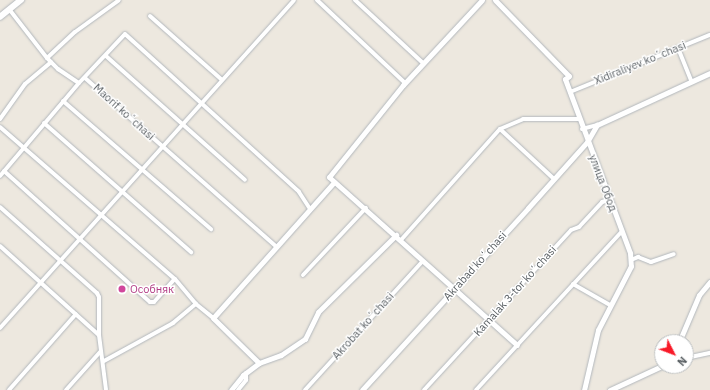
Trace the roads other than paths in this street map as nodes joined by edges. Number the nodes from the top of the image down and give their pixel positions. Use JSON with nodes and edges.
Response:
{"nodes":[{"id":1,"x":20,"y":0,"type":"edge"},
{"id":2,"x":119,"y":0,"type":"edge"},
{"id":3,"x":294,"y":0,"type":"edge"},
{"id":4,"x":317,"y":0,"type":"edge"},
{"id":5,"x":356,"y":0,"type":"edge"},
{"id":6,"x":482,"y":0,"type":"edge"},
{"id":7,"x":495,"y":0,"type":"edge"},
{"id":8,"x":9,"y":9,"type":"junction"},
{"id":9,"x":150,"y":16,"type":"dead end"},
{"id":10,"x":0,"y":17,"type":"edge"},
{"id":11,"x":710,"y":35,"type":"edge"},
{"id":12,"x":678,"y":48,"type":"junction"},
{"id":13,"x":106,"y":56,"type":"junction"},
{"id":14,"x":47,"y":58,"type":"junction"},
{"id":15,"x":51,"y":62,"type":"junction"},
{"id":16,"x":423,"y":63,"type":"junction"},
{"id":17,"x":710,"y":74,"type":"edge"},
{"id":18,"x":85,"y":78,"type":"junction"},
{"id":19,"x":222,"y":80,"type":"junction"},
{"id":20,"x":691,"y":81,"type":"junction"},
{"id":21,"x":79,"y":83,"type":"junction"},
{"id":22,"x":405,"y":83,"type":"junction"},
{"id":23,"x":570,"y":92,"type":"junction"},
{"id":24,"x":63,"y":101,"type":"junction"},
{"id":25,"x":202,"y":103,"type":"junction"},
{"id":26,"x":0,"y":119,"type":"edge"},
{"id":27,"x":579,"y":119,"type":"junction"},
{"id":28,"x":44,"y":123,"type":"junction"},
{"id":29,"x":182,"y":125,"type":"junction"},
{"id":30,"x":598,"y":125,"type":"junction"},
{"id":31,"x":0,"y":127,"type":"edge"},
{"id":32,"x":500,"y":129,"type":"junction"},
{"id":33,"x":582,"y":129,"type":"junction"},
{"id":34,"x":587,"y":142,"type":"junction"},
{"id":35,"x":162,"y":147,"type":"junction"},
{"id":36,"x":23,"y":149,"type":"junction"},
{"id":37,"x":142,"y":169,"type":"junction"},
{"id":38,"x":4,"y":171,"type":"junction"},
{"id":39,"x":0,"y":176,"type":"edge"},
{"id":40,"x":554,"y":179,"type":"junction"},
{"id":41,"x":245,"y":180,"type":"dead end"},
{"id":42,"x":334,"y":182,"type":"junction"},
{"id":43,"x":121,"y":192,"type":"junction"},
{"id":44,"x":611,"y":199,"type":"junction"},
{"id":45,"x":0,"y":207,"type":"edge"},
{"id":46,"x":366,"y":208,"type":"junction"},
{"id":47,"x":310,"y":209,"type":"junction"},
{"id":48,"x":101,"y":215,"type":"junction"},
{"id":49,"x":211,"y":228,"type":"dead end"},
{"id":50,"x":622,"y":230,"type":"junction"},
{"id":51,"x":396,"y":235,"type":"junction"},
{"id":52,"x":80,"y":238,"type":"junction"},
{"id":53,"x":401,"y":240,"type":"junction"},
{"id":54,"x":0,"y":246,"type":"edge"},
{"id":55,"x":276,"y":247,"type":"junction"},
{"id":56,"x":191,"y":252,"type":"dead end"},
{"id":57,"x":674,"y":254,"type":"dead end"},
{"id":58,"x":61,"y":260,"type":"junction"},
{"id":59,"x":631,"y":260,"type":"junction"},
{"id":60,"x":422,"y":262,"type":"junction"},
{"id":61,"x":303,"y":274,"type":"dead end"},
{"id":62,"x":175,"y":279,"type":"junction"},
{"id":63,"x":41,"y":283,"type":"junction"},
{"id":64,"x":573,"y":284,"type":"junction"},
{"id":65,"x":709,"y":286,"type":"edge"},
{"id":66,"x":454,"y":290,"type":"junction"},
{"id":67,"x":196,"y":304,"type":"junction"},
{"id":68,"x":610,"y":305,"type":"junction"},
{"id":69,"x":76,"y":314,"type":"junction"},
{"id":70,"x":213,"y":318,"type":"junction"},
{"id":71,"x":490,"y":319,"type":"junction"},
{"id":72,"x":0,"y":328,"type":"edge"},
{"id":73,"x":682,"y":334,"type":"edge"},
{"id":74,"x":99,"y":335,"type":"junction"},
{"id":75,"x":517,"y":345,"type":"junction"},
{"id":76,"x":100,"y":352,"type":"junction"},
{"id":77,"x":710,"y":353,"type":"edge"},
{"id":78,"x":694,"y":356,"type":"edge"},
{"id":79,"x":104,"y":361,"type":"junction"},
{"id":80,"x":259,"y":363,"type":"junction"},
{"id":81,"x":654,"y":370,"type":"edge"},
{"id":82,"x":246,"y":373,"type":"junction"},
{"id":83,"x":9,"y":390,"type":"edge"},
{"id":84,"x":66,"y":390,"type":"edge"},
{"id":85,"x":106,"y":390,"type":"edge"},
{"id":86,"x":230,"y":390,"type":"edge"},
{"id":87,"x":238,"y":390,"type":"edge"},
{"id":88,"x":305,"y":390,"type":"edge"},
{"id":89,"x":362,"y":390,"type":"edge"},
{"id":90,"x":424,"y":390,"type":"edge"},
{"id":91,"x":476,"y":390,"type":"edge"},
{"id":92,"x":584,"y":390,"type":"edge"},
{"id":93,"x":610,"y":390,"type":"edge"}],
"edges":[{"from":1,"to":8,"type":"main road"},
{"from":2,"to":14,"type":"street"},
{"from":3,"to":19,"type":"street","name":"Maorif koʻchasi"},
{"from":4,"to":22,"type":"street"},
{"from":5,"to":16,"type":"street"},
{"from":6,"to":16,"type":"street"},
{"from":7,"to":23,"type":"street","name":"улица Обод"},
{"from":8,"to":10,"type":"main road"},
{"from":8,"to":14,"type":"street"},
{"from":9,"to":19,"type":"street"},
{"from":11,"to":12,"type":"street","name":"Xidiraliyev koʻchasi"},
{"from":12,"to":20,"type":"street"},
{"from":12,"to":23,"type":"street","name":"Xidiraliyev koʻchasi"},
{"from":13,"to":18,"type":"street"},
{"from":13,"to":25,"type":"street"},
{"from":13,"to":29,"type":"street"},
{"from":14,"to":15,"type":"street"},
{"from":15,"to":21,"type":"street"},
{"from":15,"to":26,"type":"street"},
{"from":16,"to":22,"type":"street"},
{"from":17,"to":20,"type":"street"},
{"from":18,"to":21,"type":"street"},
{"from":18,"to":35,"type":"street","name":"Maorif koʻchasi"},
{"from":19,"to":25,"type":"street","name":"Maorif koʻchasi"},
{"from":20,"to":30,"type":"street"},
{"from":21,"to":24,"type":"street"},
{"from":22,"to":42,"type":"street"},
{"from":23,"to":27,"type":"street","name":"улица Обод"},
{"from":24,"to":28,"type":"street"},
{"from":24,"to":37,"type":"street"},
{"from":25,"to":29,"type":"street","name":"Maorif koʻchasi"},
{"from":25,"to":47,"type":"street"},
{"from":27,"to":32,"type":"street"},
{"from":27,"to":33,"type":"street","name":"улица Обод"},
{"from":28,"to":36,"type":"street"},
{"from":28,"to":43,"type":"street"},
{"from":29,"to":35,"type":"street","name":"Maorif koʻchasi"},
{"from":29,"to":41,"type":"street"},
{"from":30,"to":33,"type":"street"},
{"from":30,"to":34,"type":"street","name":"Akrabad koʻchasi"},
{"from":31,"to":36,"type":"street"},
{"from":32,"to":40,"type":"street"},
{"from":32,"to":53,"type":"street"},
{"from":33,"to":34,"type":"street","name":"улица Обод"},
{"from":34,"to":40,"type":"street","name":"Akrabad koʻchasi"},
{"from":34,"to":44,"type":"street","name":"улица Обод"},
{"from":35,"to":37,"type":"street","name":"Maorif koʻchasi"},
{"from":35,"to":55,"type":"street"},
{"from":36,"to":38,"type":"street"},
{"from":36,"to":48,"type":"street"},
{"from":37,"to":43,"type":"street","name":"Maorif koʻchasi"},
{"from":37,"to":49,"type":"street"},
{"from":38,"to":39,"type":"street"},
{"from":38,"to":52,"type":"street"},
{"from":40,"to":66,"type":"street","name":"Akrabad koʻchasi"},
{"from":42,"to":46,"type":"street"},
{"from":42,"to":47,"type":"street"},
{"from":43,"to":48,"type":"street","name":"Maorif koʻchasi"},
{"from":43,"to":56,"type":"street"},
{"from":44,"to":50,"type":"street","name":"улица Обод"},
{"from":44,"to":71,"type":"street","name":"Kamalak 3-tor koʻchasi"},
{"from":45,"to":58,"type":"street"},
{"from":46,"to":51,"type":"street"},
{"from":46,"to":61,"type":"street"},
{"from":47,"to":55,"type":"street"},
{"from":48,"to":52,"type":"street","name":"Maorif koʻchasi"},
{"from":48,"to":62,"type":"street"},
{"from":50,"to":59,"type":"street","name":"улица Обод"},
{"from":50,"to":64,"type":"street"},
{"from":51,"to":53,"type":"street"},
{"from":51,"to":80,"type":"street"},
{"from":52,"to":58,"type":"street","name":"Maorif koʻchasi"},
{"from":52,"to":62,"type":"street"},
{"from":53,"to":60,"type":"street"},
{"from":54,"to":63,"type":"street"},
{"from":55,"to":70,"type":"street"},
{"from":57,"to":59,"type":"street"},
{"from":58,"to":63,"type":"street","name":"Maorif koʻchasi"},
{"from":58,"to":74,"type":"street"},
{"from":59,"to":68,"type":"street"},
{"from":60,"to":66,"type":"street"},
{"from":60,"to":88,"type":"street","name":"Akrobat koʻchasi"},
{"from":62,"to":67,"type":"street"},
{"from":63,"to":69,"type":"street"},
{"from":63,"to":72,"type":"street","name":"Maorif koʻchasi"},
{"from":64,"to":68,"type":"street"},
{"from":64,"to":75,"type":"street"},
{"from":65,"to":73,"type":"street"},
{"from":66,"to":71,"type":"street"},
{"from":66,"to":89,"type":"street","name":"Akrabad koʻchasi"},
{"from":67,"to":70,"type":"street"},
{"from":67,"to":79,"type":"street"},
{"from":68,"to":92,"type":"street"},
{"from":69,"to":74,"type":"street"},
{"from":69,"to":83,"type":"street"},
{"from":70,"to":80,"type":"street"},
{"from":71,"to":75,"type":"street"},
{"from":71,"to":90,"type":"street","name":"Kamalak 3-tor koʻchasi"},
{"from":74,"to":76,"type":"street"},
{"from":75,"to":91,"type":"street"},
{"from":76,"to":79,"type":"street"},
{"from":76,"to":84,"type":"street"},
{"from":77,"to":78,"type":"street"},
{"from":79,"to":85,"type":"street"},
{"from":80,"to":82,"type":"street"},
{"from":81,"to":93,"type":"street"},
{"from":82,"to":86,"type":"street"},
{"from":82,"to":87,"type":"street"}]}
